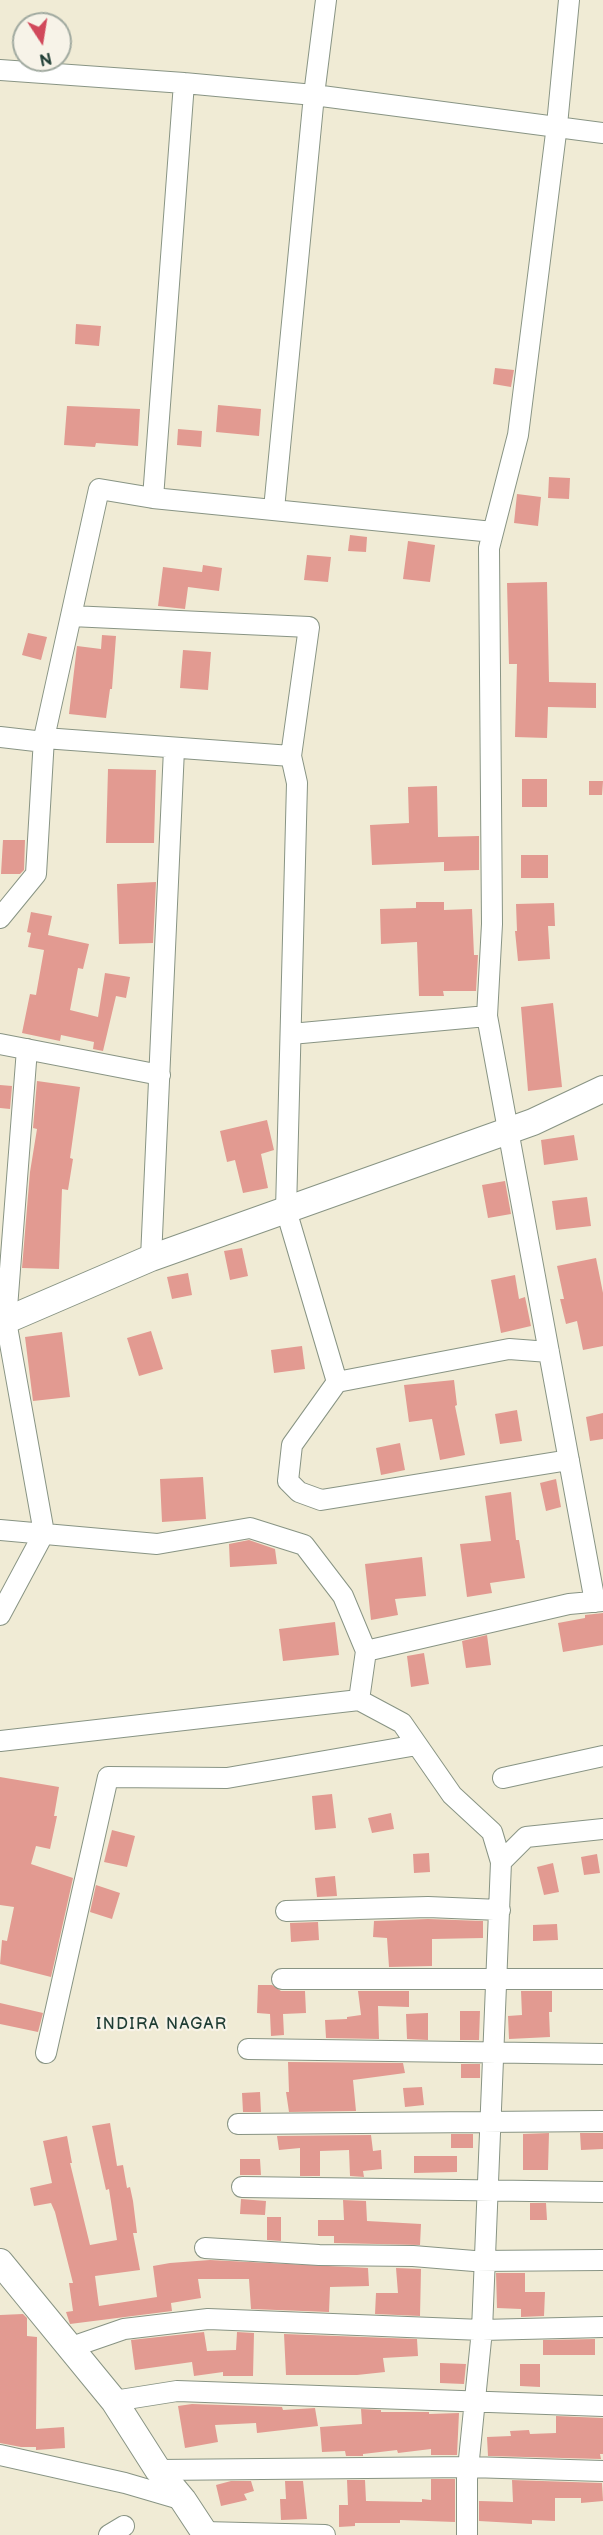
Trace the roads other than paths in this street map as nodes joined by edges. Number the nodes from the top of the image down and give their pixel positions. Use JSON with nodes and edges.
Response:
{"nodes":[{"id":1,"x":326,"y":0,"type":"edge"},
{"id":2,"x":569,"y":0,"type":"edge"},
{"id":3,"x":0,"y":70,"type":"edge"},
{"id":4,"x":184,"y":83,"type":"junction"},
{"id":5,"x":314,"y":95,"type":"junction"},
{"id":6,"x":557,"y":125,"type":"junction"},
{"id":7,"x":603,"y":133,"type":"edge"},
{"id":8,"x":153,"y":498,"type":"junction"},
{"id":9,"x":274,"y":509,"type":"junction"},
{"id":10,"x":492,"y":532,"type":"junction"},
{"id":11,"x":71,"y":616,"type":"junction"},
{"id":12,"x":0,"y":738,"type":"edge"},
{"id":13,"x":44,"y":740,"type":"junction"},
{"id":14,"x":174,"y":749,"type":"junction"},
{"id":15,"x":291,"y":756,"type":"junction"},
{"id":16,"x":0,"y":918,"type":"edge"},
{"id":17,"x":487,"y":1016,"type":"junction"},
{"id":18,"x":291,"y":1034,"type":"junction"},
{"id":19,"x":0,"y":1044,"type":"edge"},
{"id":20,"x":27,"y":1049,"type":"junction"},
{"id":21,"x":160,"y":1075,"type":"junction"},
{"id":22,"x":603,"y":1089,"type":"edge"},
{"id":23,"x":508,"y":1131,"type":"junction"},
{"id":24,"x":286,"y":1210,"type":"junction"},
{"id":25,"x":151,"y":1258,"type":"junction"},
{"id":26,"x":3,"y":1322,"type":"edge"},
{"id":27,"x":549,"y":1352,"type":"junction"},
{"id":28,"x":337,"y":1382,"type":"junction"},
{"id":29,"x":569,"y":1460,"type":"junction"},
{"id":30,"x":0,"y":1530,"type":"edge"},
{"id":31,"x":44,"y":1533,"type":"junction"},
{"id":32,"x":599,"y":1602,"type":"edge"},
{"id":33,"x":0,"y":1615,"type":"edge"},
{"id":34,"x":366,"y":1652,"type":"junction"},
{"id":35,"x":359,"y":1700,"type":"junction"},
{"id":36,"x":0,"y":1741,"type":"edge"},
{"id":37,"x":417,"y":1745,"type":"junction"},
{"id":38,"x":603,"y":1756,"type":"edge"},
{"id":39,"x":503,"y":1778,"type":"dead end"},
{"id":40,"x":603,"y":1829,"type":"edge"},
{"id":41,"x":501,"y":1862,"type":"junction"},
{"id":42,"x":500,"y":1910,"type":"junction"},
{"id":43,"x":286,"y":1911,"type":"dead end"},
{"id":44,"x":282,"y":1979,"type":"dead end"},
{"id":45,"x":497,"y":1979,"type":"junction"},
{"id":46,"x":603,"y":1979,"type":"edge"},
{"id":47,"x":248,"y":2049,"type":"dead end"},
{"id":48,"x":494,"y":2052,"type":"junction"},
{"id":49,"x":46,"y":2053,"type":"dead end"},
{"id":50,"x":603,"y":2054,"type":"edge"},
{"id":51,"x":491,"y":2120,"type":"junction"},
{"id":52,"x":603,"y":2121,"type":"edge"},
{"id":53,"x":238,"y":2124,"type":"dead end"},
{"id":54,"x":242,"y":2187,"type":"dead end"},
{"id":55,"x":488,"y":2190,"type":"junction"},
{"id":56,"x":603,"y":2192,"type":"edge"},
{"id":57,"x":205,"y":2248,"type":"dead end"},
{"id":58,"x":603,"y":2260,"type":"edge"},
{"id":59,"x":485,"y":2261,"type":"junction"},
{"id":60,"x":0,"y":2262,"type":"edge"},
{"id":61,"x":603,"y":2327,"type":"edge"},
{"id":62,"x":482,"y":2330,"type":"junction"},
{"id":63,"x":69,"y":2348,"type":"junction"},
{"id":64,"x":114,"y":2401,"type":"junction"},
{"id":65,"x":475,"y":2402,"type":"junction"},
{"id":66,"x":603,"y":2406,"type":"edge"},
{"id":67,"x":0,"y":2455,"type":"edge"},
{"id":68,"x":470,"y":2467,"type":"junction"},
{"id":69,"x":158,"y":2470,"type":"junction"},
{"id":70,"x":603,"y":2471,"type":"edge"},
{"id":71,"x":183,"y":2500,"type":"junction"},
{"id":72,"x":205,"y":2534,"type":"edge"},
{"id":73,"x":325,"y":2535,"type":"edge"},
{"id":74,"x":467,"y":2535,"type":"edge"}],
"edges":[{"from":1,"to":5,"type":"street"},
{"from":2,"to":6,"type":"street"},
{"from":3,"to":4,"type":"street"},
{"from":4,"to":5,"type":"street"},
{"from":4,"to":8,"type":"street"},
{"from":5,"to":6,"type":"street"},
{"from":5,"to":9,"type":"street"},
{"from":6,"to":7,"type":"street"},
{"from":6,"to":10,"type":"street"},
{"from":8,"to":9,"type":"street"},
{"from":8,"to":11,"type":"street"},
{"from":9,"to":10,"type":"street"},
{"from":10,"to":17,"type":"street"},
{"from":11,"to":13,"type":"street"},
{"from":11,"to":15,"type":"street"},
{"from":12,"to":13,"type":"street"},
{"from":13,"to":14,"type":"street"},
{"from":13,"to":16,"type":"street"},
{"from":14,"to":15,"type":"street"},
{"from":14,"to":21,"type":"street"},
{"from":15,"to":18,"type":"street"},
{"from":17,"to":18,"type":"street"},
{"from":17,"to":23,"type":"street"},
{"from":18,"to":24,"type":"street"},
{"from":19,"to":20,"type":"street"},
{"from":20,"to":21,"type":"street"},
{"from":20,"to":26,"type":"street"},
{"from":21,"to":25,"type":"street"},
{"from":22,"to":23,"type":"street"},
{"from":23,"to":24,"type":"street"},
{"from":23,"to":27,"type":"street"},
{"from":24,"to":25,"type":"street"},
{"from":24,"to":28,"type":"street"},
{"from":25,"to":26,"type":"street"},
{"from":26,"to":31,"type":"street"},
{"from":27,"to":28,"type":"street"},
{"from":27,"to":29,"type":"street"},
{"from":28,"to":29,"type":"street"},
{"from":29,"to":32,"type":"street"},
{"from":30,"to":31,"type":"street"},
{"from":31,"to":33,"type":"street"},
{"from":31,"to":34,"type":"street"},
{"from":32,"to":34,"type":"street"},
{"from":34,"to":35,"type":"street"},
{"from":35,"to":36,"type":"street"},
{"from":35,"to":37,"type":"street"},
{"from":37,"to":41,"type":"street"},
{"from":37,"to":49,"type":"street"},
{"from":38,"to":39,"type":"street"},
{"from":40,"to":41,"type":"street"},
{"from":41,"to":42,"type":"street"},
{"from":42,"to":43,"type":"street"},
{"from":42,"to":45,"type":"street"},
{"from":44,"to":45,"type":"street"},
{"from":45,"to":46,"type":"street"},
{"from":45,"to":48,"type":"street"},
{"from":47,"to":48,"type":"street"},
{"from":48,"to":50,"type":"street"},
{"from":48,"to":51,"type":"street"},
{"from":51,"to":52,"type":"street"},
{"from":51,"to":53,"type":"street"},
{"from":51,"to":55,"type":"street"},
{"from":54,"to":55,"type":"street"},
{"from":55,"to":56,"type":"street"},
{"from":55,"to":59,"type":"street"},
{"from":57,"to":59,"type":"street"},
{"from":58,"to":59,"type":"street"},
{"from":59,"to":62,"type":"street"},
{"from":60,"to":63,"type":"street"},
{"from":61,"to":62,"type":"street"},
{"from":62,"to":63,"type":"street"},
{"from":62,"to":65,"type":"street"},
{"from":63,"to":64,"type":"street"},
{"from":64,"to":65,"type":"street"},
{"from":64,"to":69,"type":"street"},
{"from":65,"to":66,"type":"street"},
{"from":65,"to":68,"type":"street"},
{"from":67,"to":71,"type":"street"},
{"from":68,"to":69,"type":"street"},
{"from":68,"to":70,"type":"street"},
{"from":68,"to":74,"type":"street"},
{"from":69,"to":71,"type":"street"},
{"from":71,"to":72,"type":"street"},
{"from":72,"to":73,"type":"street"}]}
